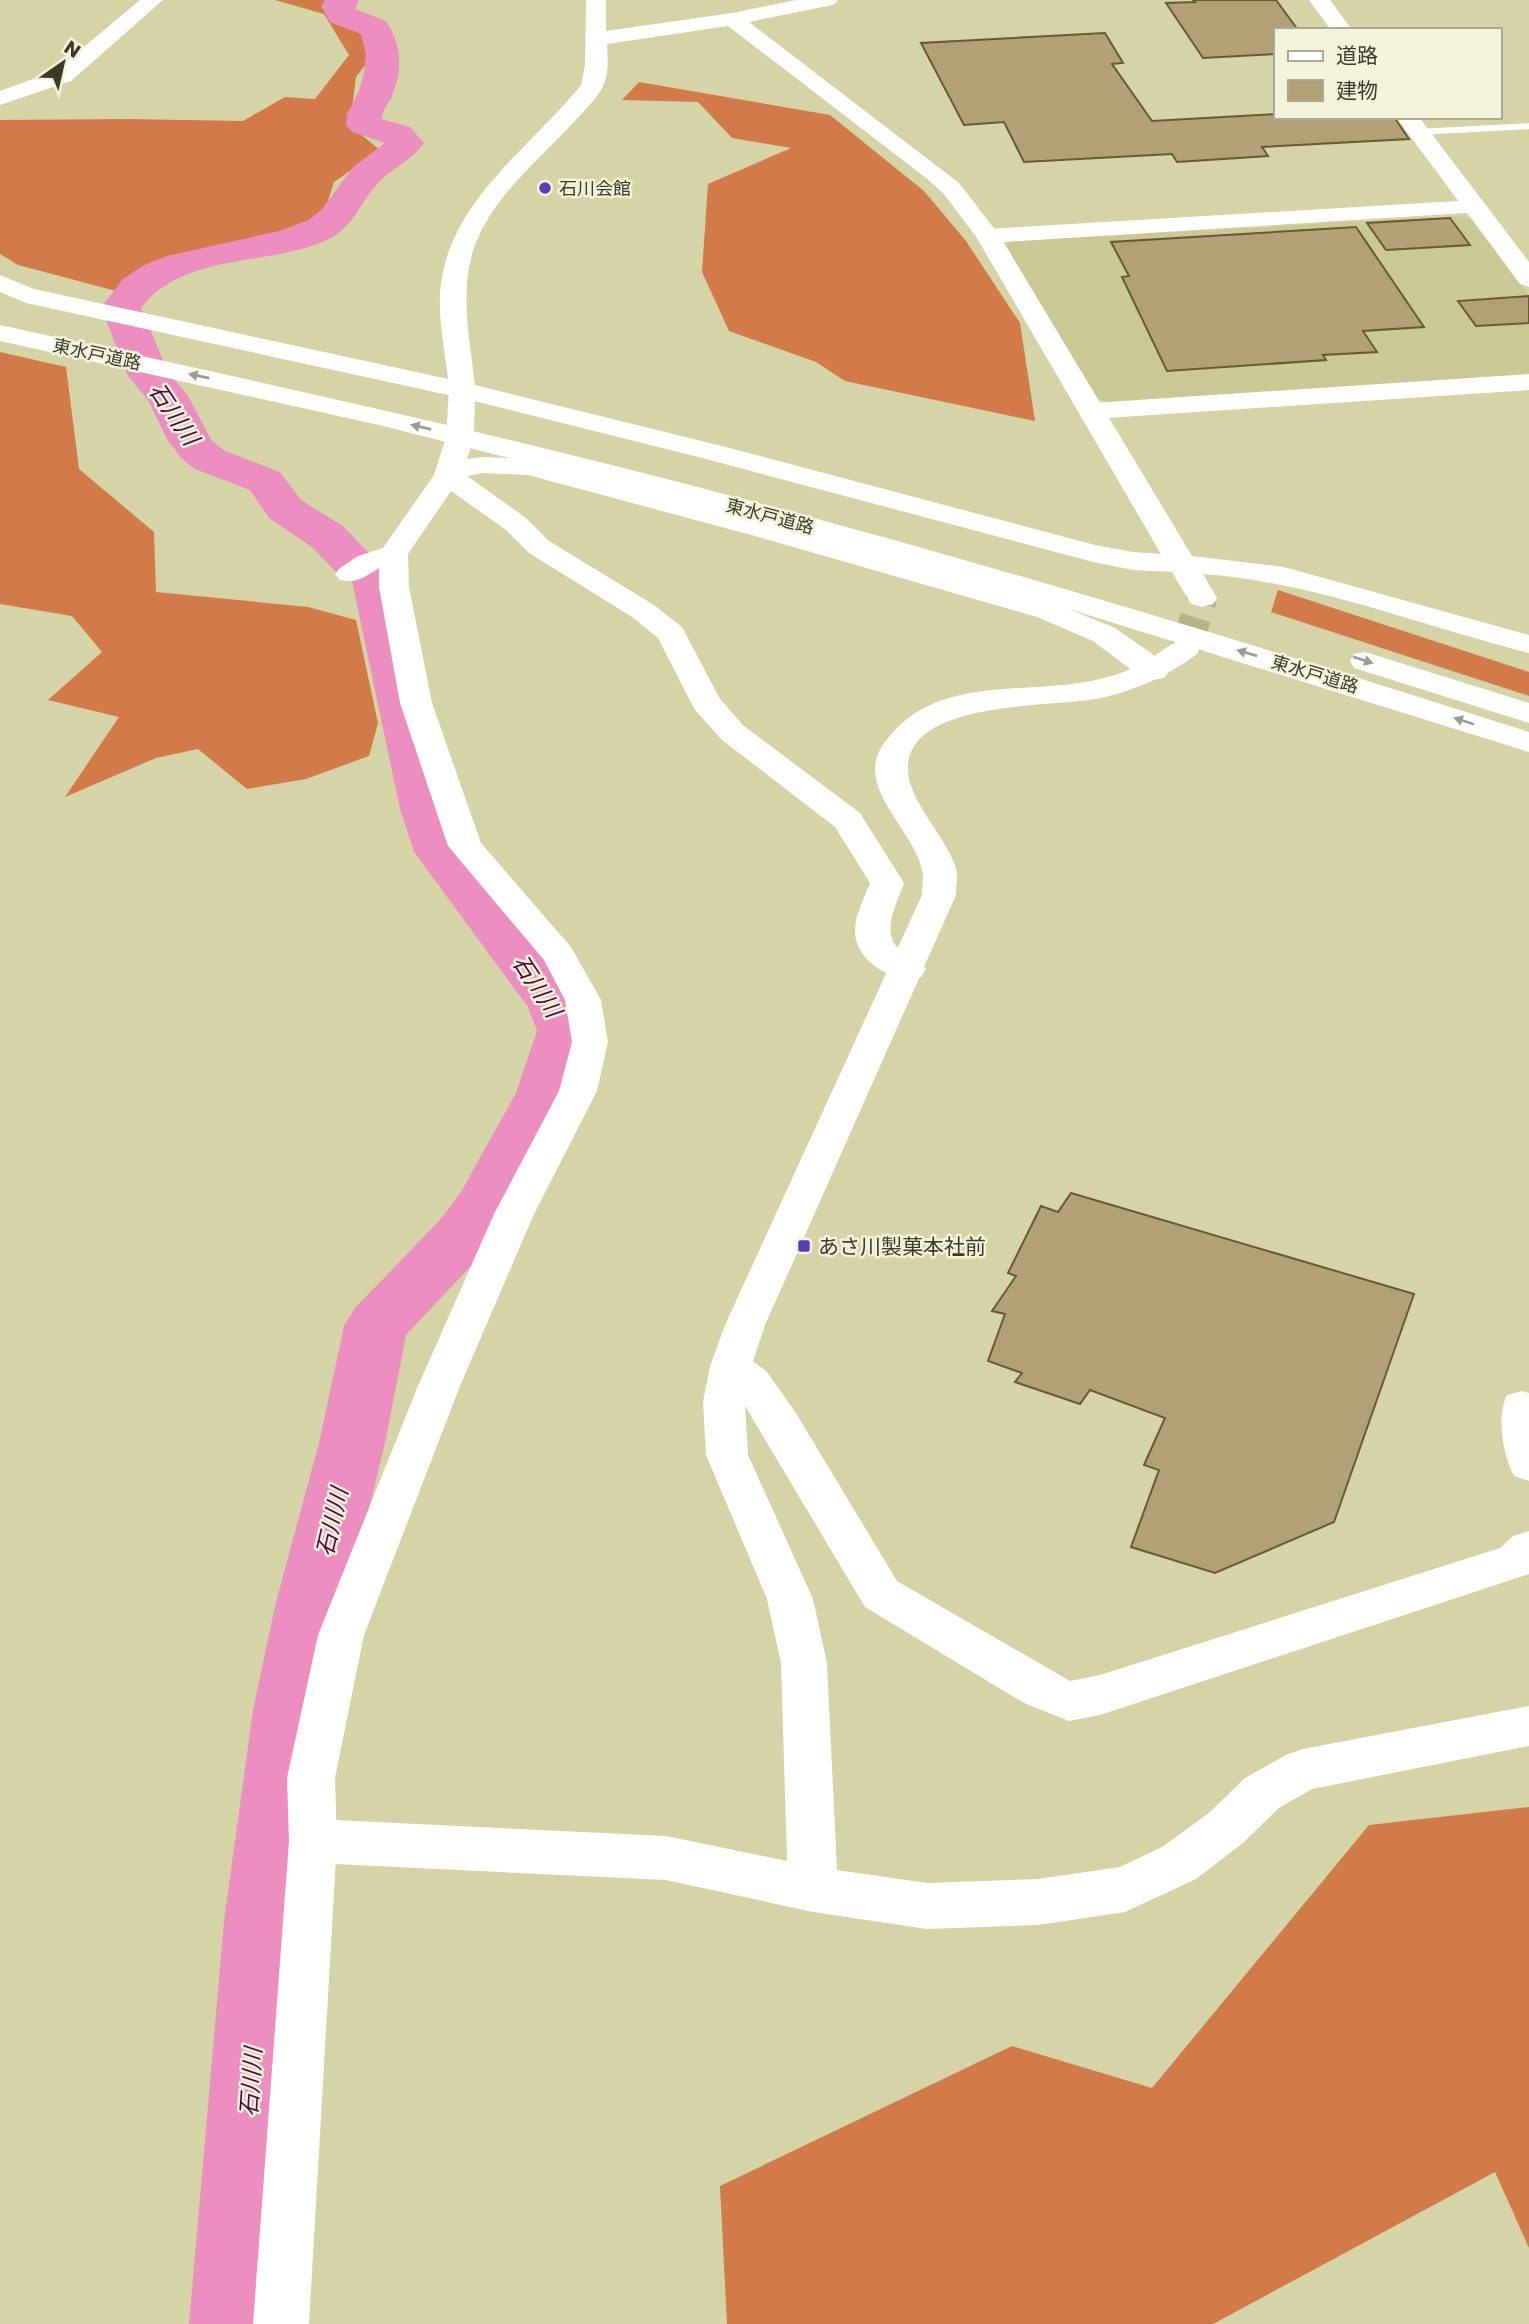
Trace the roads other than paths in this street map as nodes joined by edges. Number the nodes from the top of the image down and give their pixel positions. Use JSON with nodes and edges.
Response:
{"nodes":[{"id":1,"x":153,"y":0,"type":"edge"},
{"id":2,"x":596,"y":0,"type":"edge"},
{"id":3,"x":828,"y":0,"type":"edge"},
{"id":4,"x":1319,"y":0,"type":"edge"},
{"id":5,"x":732,"y":19,"type":"junction"},
{"id":6,"x":1340,"y":28,"type":"edge"},
{"id":7,"x":595,"y":39,"type":"junction"},
{"id":8,"x":0,"y":98,"type":"edge"},
{"id":9,"x":1412,"y":124,"type":"edge"},
{"id":10,"x":1529,"y":126,"type":"edge"},
{"id":11,"x":1473,"y":207,"type":"junction"},
{"id":12,"x":988,"y":236,"type":"junction"},
{"id":13,"x":1529,"y":279,"type":"edge"},
{"id":14,"x":0,"y":283,"type":"edge"},
{"id":15,"x":0,"y":312,"type":"edge"},
{"id":16,"x":0,"y":333,"type":"edge"},
{"id":17,"x":1529,"y":382,"type":"edge"},
{"id":18,"x":463,"y":390,"type":"junction"},
{"id":19,"x":1092,"y":411,"type":"junction"},
{"id":20,"x":449,"y":472,"type":"junction"},
{"id":21,"x":1184,"y":564,"type":"junction"},
{"id":22,"x":1131,"y":591,"type":"dead end"},
{"id":23,"x":1185,"y":621,"type":"junction"},
{"id":24,"x":1529,"y":643,"type":"edge"},
{"id":25,"x":1153,"y":671,"type":"junction"},
{"id":26,"x":1529,"y":713,"type":"edge"},
{"id":27,"x":1529,"y":742,"type":"edge"},
{"id":28,"x":908,"y":969,"type":"junction"},
{"id":29,"x":730,"y":1366,"type":"junction"},
{"id":30,"x":1522,"y":1408,"type":"dead end"},
{"id":31,"x":1529,"y":1464,"type":"edge"},
{"id":32,"x":1529,"y":1549,"type":"edge"},
{"id":33,"x":1529,"y":1726,"type":"edge"},
{"id":34,"x":313,"y":1841,"type":"junction"},
{"id":35,"x":813,"y":1889,"type":"junction"},
{"id":36,"x":281,"y":2324,"type":"edge"}],
"edges":[{"from":1,"to":8,"type":"main road"},
{"from":2,"to":7,"type":"main road"},
{"from":3,"to":5,"type":"main road"},
{"from":4,"to":6,"type":"main road"},
{"from":5,"to":7,"type":"main road"},
{"from":5,"to":12,"type":"main road"},
{"from":7,"to":18,"type":"main road"},
{"from":9,"to":10,"type":"lane"},
{"from":9,"to":11,"type":"main road"},
{"from":11,"to":12,"type":"main road"},
{"from":11,"to":13,"type":"main road"},
{"from":12,"to":19,"type":"main road"},
{"from":14,"to":18,"type":"main road"},
{"from":15,"to":22,"type":"main road","name":"東水戸道路"},
{"from":23,"to":16,"type":"main road","name":"東水戸道路","one_way":true},
{"from":17,"to":19,"type":"main road"},
{"from":18,"to":20,"type":"main road"},
{"from":18,"to":21,"type":"main road"},
{"from":19,"to":21,"type":"main road"},
{"from":20,"to":25,"type":"main road"},
{"from":20,"to":28,"type":"main road"},
{"from":20,"to":34,"type":"main road"},
{"from":21,"to":23,"type":"main road"},
{"from":21,"to":24,"type":"main road"},
{"from":23,"to":25,"type":"main road"},
{"from":23,"to":26,"type":"main road","name":"東水戸道路","one_way":true},
{"from":27,"to":23,"type":"main road","name":"東水戸道路","one_way":true},
{"from":25,"to":28,"type":"main road"},
{"from":28,"to":29,"type":"main road"},
{"from":29,"to":32,"type":"main road"},
{"from":29,"to":35,"type":"main road"},
{"from":30,"to":31,"type":"main road"},
{"from":33,"to":35,"type":"main road"},
{"from":34,"to":35,"type":"main road"},
{"from":34,"to":36,"type":"main road"}]}
